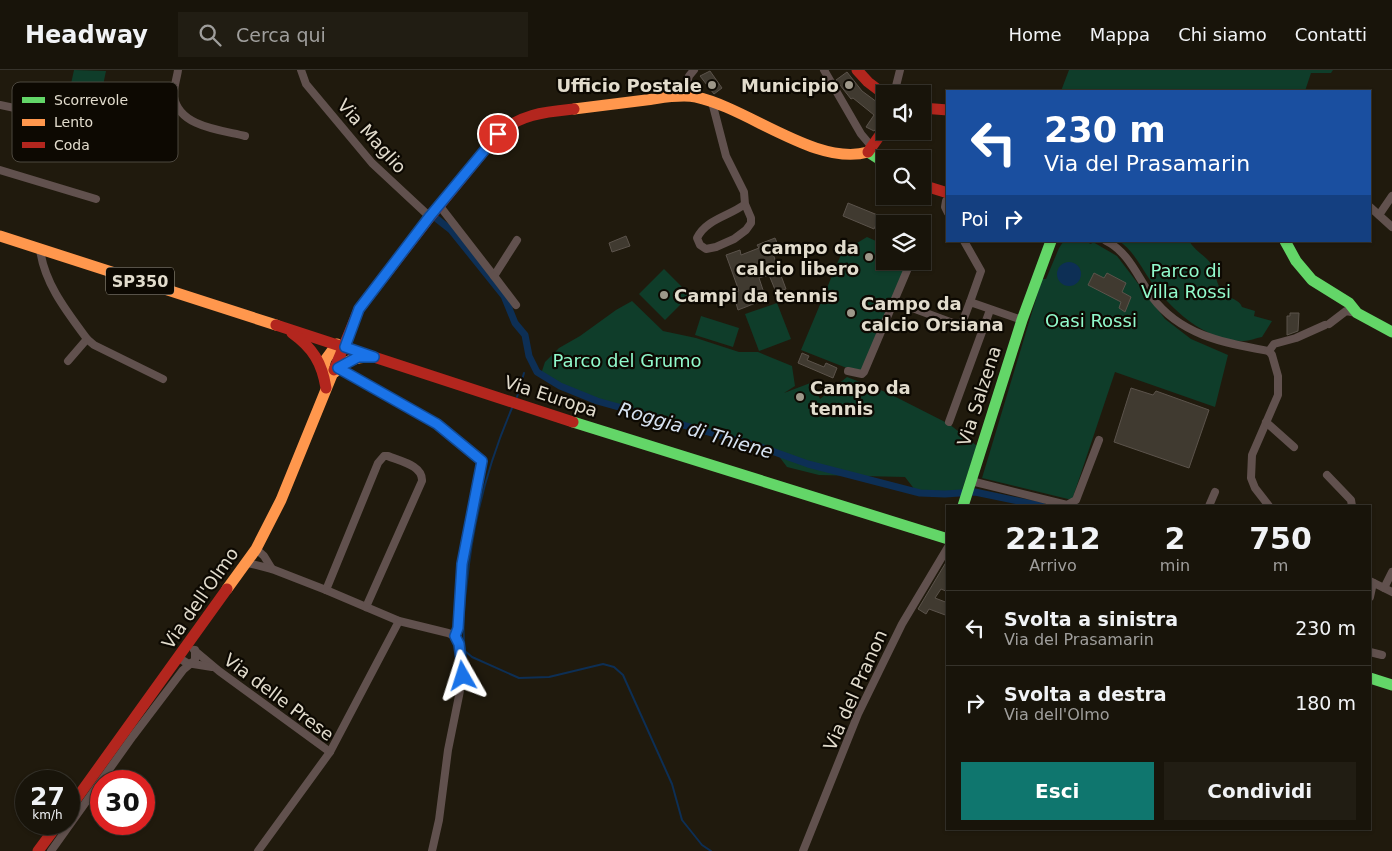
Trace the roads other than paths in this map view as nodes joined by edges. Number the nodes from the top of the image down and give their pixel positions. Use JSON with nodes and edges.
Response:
{"nodes":[{"id":1,"x":301,"y":70,"type":"edge"},
{"id":2,"x":694,"y":70,"type":"edge"},
{"id":3,"x":824,"y":70,"type":"edge"},
{"id":4,"x":856,"y":70,"type":"edge"},
{"id":5,"x":900,"y":70,"type":"edge"},
{"id":6,"x":896,"y":85,"type":"edge"},
{"id":7,"x":876,"y":88,"type":"edge"},
{"id":8,"x":683,"y":95,"type":"junction"},
{"id":9,"x":712,"y":102,"type":"junction"},
{"id":10,"x":931,"y":108,"type":"edge"},
{"id":11,"x":178,"y":109,"type":"edge"},
{"id":12,"x":946,"y":110,"type":"edge"},
{"id":13,"x":245,"y":136,"type":"dead end"},
{"id":14,"x":877,"y":140,"type":"edge"},
{"id":15,"x":870,"y":150,"type":"junction"},
{"id":16,"x":876,"y":155,"type":"edge"},
{"id":17,"x":0,"y":170,"type":"edge"},
{"id":18,"x":931,"y":189,"type":"edge"},
{"id":19,"x":946,"y":196,"type":"edge"},
{"id":20,"x":1392,"y":196,"type":"edge"},
{"id":21,"x":96,"y":199,"type":"dead end"},
{"id":22,"x":745,"y":204,"type":"junction"},
{"id":23,"x":439,"y":205,"type":"junction"},
{"id":24,"x":1371,"y":208,"type":"edge"},
{"id":25,"x":1378,"y":215,"type":"junction"},
{"id":26,"x":430,"y":216,"type":"junction"},
{"id":27,"x":1392,"y":226,"type":"edge"},
{"id":28,"x":0,"y":236,"type":"edge"},
{"id":29,"x":517,"y":240,"type":"dead end"},
{"id":30,"x":965,"y":242,"type":"edge"},
{"id":31,"x":1051,"y":242,"type":"edge"},
{"id":32,"x":1108,"y":242,"type":"edge"},
{"id":33,"x":1286,"y":242,"type":"edge"},
{"id":34,"x":40,"y":249,"type":"junction"},
{"id":35,"x":907,"y":270,"type":"edge"},
{"id":36,"x":494,"y":276,"type":"junction"},
{"id":37,"x":970,"y":302,"type":"junction"},
{"id":38,"x":516,"y":305,"type":"dead end"},
{"id":39,"x":906,"y":306,"type":"dead end"},
{"id":40,"x":990,"y":310,"type":"junction"},
{"id":41,"x":1357,"y":313,"type":"junction"},
{"id":42,"x":1022,"y":320,"type":"junction"},
{"id":43,"x":280,"y":326,"type":"junction"},
{"id":44,"x":1392,"y":332,"type":"edge"},
{"id":45,"x":86,"y":339,"type":"junction"},
{"id":46,"x":341,"y":346,"type":"junction"},
{"id":47,"x":1269,"y":351,"type":"junction"},
{"id":48,"x":374,"y":357,"type":"junction"},
{"id":49,"x":68,"y":361,"type":"dead end"},
{"id":50,"x":331,"y":371,"type":"junction"},
{"id":51,"x":848,"y":371,"type":"dead end"},
{"id":52,"x":163,"y":379,"type":"dead end"},
{"id":53,"x":949,"y":422,"type":"dead end"},
{"id":54,"x":1266,"y":422,"type":"junction"},
{"id":55,"x":1099,"y":440,"type":"dead end"},
{"id":56,"x":1294,"y":447,"type":"dead end"},
{"id":57,"x":1327,"y":475,"type":"dead end"},
{"id":58,"x":970,"y":484,"type":"junction"},
{"id":59,"x":1215,"y":492,"type":"dead end"},
{"id":60,"x":963,"y":504,"type":"edge"},
{"id":61,"x":1209,"y":505,"type":"edge"},
{"id":62,"x":1268,"y":505,"type":"edge"},
{"id":63,"x":1352,"y":505,"type":"edge"},
{"id":64,"x":946,"y":538,"type":"edge"},
{"id":65,"x":256,"y":549,"type":"junction"},
{"id":66,"x":946,"y":551,"type":"edge"},
{"id":67,"x":248,"y":563,"type":"junction"},
{"id":68,"x":272,"y":569,"type":"junction"},
{"id":69,"x":1392,"y":572,"type":"edge"},
{"id":70,"x":1371,"y":582,"type":"edge"},
{"id":71,"x":1384,"y":588,"type":"junction"},
{"id":72,"x":326,"y":590,"type":"junction"},
{"id":73,"x":1392,"y":592,"type":"edge"},
{"id":74,"x":366,"y":607,"type":"junction"},
{"id":75,"x":399,"y":621,"type":"junction"},
{"id":76,"x":455,"y":636,"type":"junction"},
{"id":77,"x":191,"y":648,"type":"junction"},
{"id":78,"x":1371,"y":652,"type":"edge"},
{"id":79,"x":1382,"y":655,"type":"dead end"},
{"id":80,"x":179,"y":658,"type":"junction"},
{"id":81,"x":191,"y":663,"type":"junction"},
{"id":82,"x":214,"y":667,"type":"junction"},
{"id":83,"x":1371,"y":678,"type":"edge"},
{"id":84,"x":1392,"y":685,"type":"edge"},
{"id":85,"x":330,"y":752,"type":"junction"},
{"id":86,"x":80,"y":794,"type":"edge"},
{"id":87,"x":50,"y":835,"type":"edge"},
{"id":88,"x":38,"y":851,"type":"edge"},
{"id":89,"x":51,"y":851,"type":"edge"},
{"id":90,"x":258,"y":851,"type":"edge"},
{"id":91,"x":432,"y":851,"type":"edge"},
{"id":92,"x":803,"y":851,"type":"edge"}],
"edges":[{"from":1,"to":26,"type":"street","name":"Via Maglio"},
{"from":2,"to":8,"type":"street"},
{"from":3,"to":15,"type":"street"},
{"from":4,"to":7,"type":"main road"},
{"from":5,"to":6,"type":"street"},
{"from":8,"to":9,"type":"main road"},
{"from":8,"to":23,"type":"main road"},
{"from":9,"to":15,"type":"main road"},
{"from":9,"to":22,"type":"street"},
{"from":10,"to":12,"type":"main road"},
{"from":11,"to":13,"type":"street"},
{"from":14,"to":15,"type":"main road"},
{"from":15,"to":16,"type":"main road"},
{"from":17,"to":21,"type":"street"},
{"from":18,"to":19,"type":"main road"},
{"from":20,"to":25,"type":"street"},
{"from":22,"to":22,"type":"street"},
{"from":23,"to":26,"type":"main road"},
{"from":23,"to":36,"type":"street"},
{"from":24,"to":25,"type":"street"},
{"from":25,"to":27,"type":"street"},
{"from":26,"to":46,"type":"main road"},
{"from":28,"to":34,"type":"main road","number":"SP350"},
{"from":29,"to":36,"type":"street"},
{"from":30,"to":37,"type":"street"},
{"from":31,"to":42,"type":"main road","name":"Via Salzena"},
{"from":32,"to":47,"type":"street"},
{"from":33,"to":41,"type":"main road"},
{"from":34,"to":43,"type":"main road","number":"SP350"},
{"from":34,"to":45,"type":"street"},
{"from":35,"to":51,"type":"street"},
{"from":36,"to":38,"type":"street"},
{"from":37,"to":39,"type":"street"},
{"from":37,"to":40,"type":"street"},
{"from":40,"to":42,"type":"street"},
{"from":40,"to":53,"type":"street"},
{"from":41,"to":44,"type":"main road"},
{"from":41,"to":47,"type":"street"},
{"from":42,"to":58,"type":"main road","name":"Via Salzena"},
{"from":43,"to":46,"type":"main road","number":"SP350"},
{"from":43,"to":50,"type":"main road","name":"Via dell'Olmo"},
{"from":45,"to":49,"type":"street"},
{"from":45,"to":52,"type":"street"},
{"from":46,"to":48,"type":"main road","name":"Via Europa","number":"SP350"},
{"from":46,"to":50,"type":"main road"},
{"from":47,"to":54,"type":"street"},
{"from":48,"to":50,"type":"main road"},
{"from":48,"to":64,"type":"main road","name":"Via Europa","number":"SP350"},
{"from":50,"to":65,"type":"main road","name":"Via dell'Olmo"},
{"from":50,"to":76,"type":"street"},
{"from":54,"to":56,"type":"street"},
{"from":54,"to":62,"type":"street"},
{"from":55,"to":58,"type":"street"},
{"from":57,"to":63,"type":"street"},
{"from":58,"to":60,"type":"main road","name":"Via Salzena"},
{"from":59,"to":61,"type":"street"},
{"from":65,"to":67,"type":"main road","name":"Via dell'Olmo"},
{"from":65,"to":68,"type":"street"},
{"from":66,"to":92,"type":"street","name":"Via del Pranon"},
{"from":67,"to":68,"type":"street"},
{"from":67,"to":77,"type":"main road","name":"Via dell'Olmo"},
{"from":68,"to":72,"type":"street"},
{"from":69,"to":71,"type":"street"},
{"from":70,"to":71,"type":"street"},
{"from":71,"to":73,"type":"street"},
{"from":72,"to":74,"type":"street"},
{"from":72,"to":74,"type":"street"},
{"from":74,"to":75,"type":"street"},
{"from":75,"to":76,"type":"street"},
{"from":75,"to":85,"type":"street"},
{"from":76,"to":91,"type":"street"},
{"from":77,"to":80,"type":"main road","name":"Via dell'Olmo"},
{"from":77,"to":81,"type":"street"},
{"from":77,"to":82,"type":"street","name":"Via delle Prese"},
{"from":78,"to":79,"type":"street"},
{"from":80,"to":81,"type":"street"},
{"from":80,"to":86,"type":"main road","name":"Via dell'Olmo"},
{"from":81,"to":82,"type":"street"},
{"from":81,"to":89,"type":"street","name":"Via dell'Olmo"},
{"from":82,"to":85,"type":"street","name":"Via delle Prese"},
{"from":83,"to":84,"type":"main road"},
{"from":85,"to":90,"type":"street","name":"Via delle Prese"},
{"from":87,"to":88,"type":"main road"}]}
